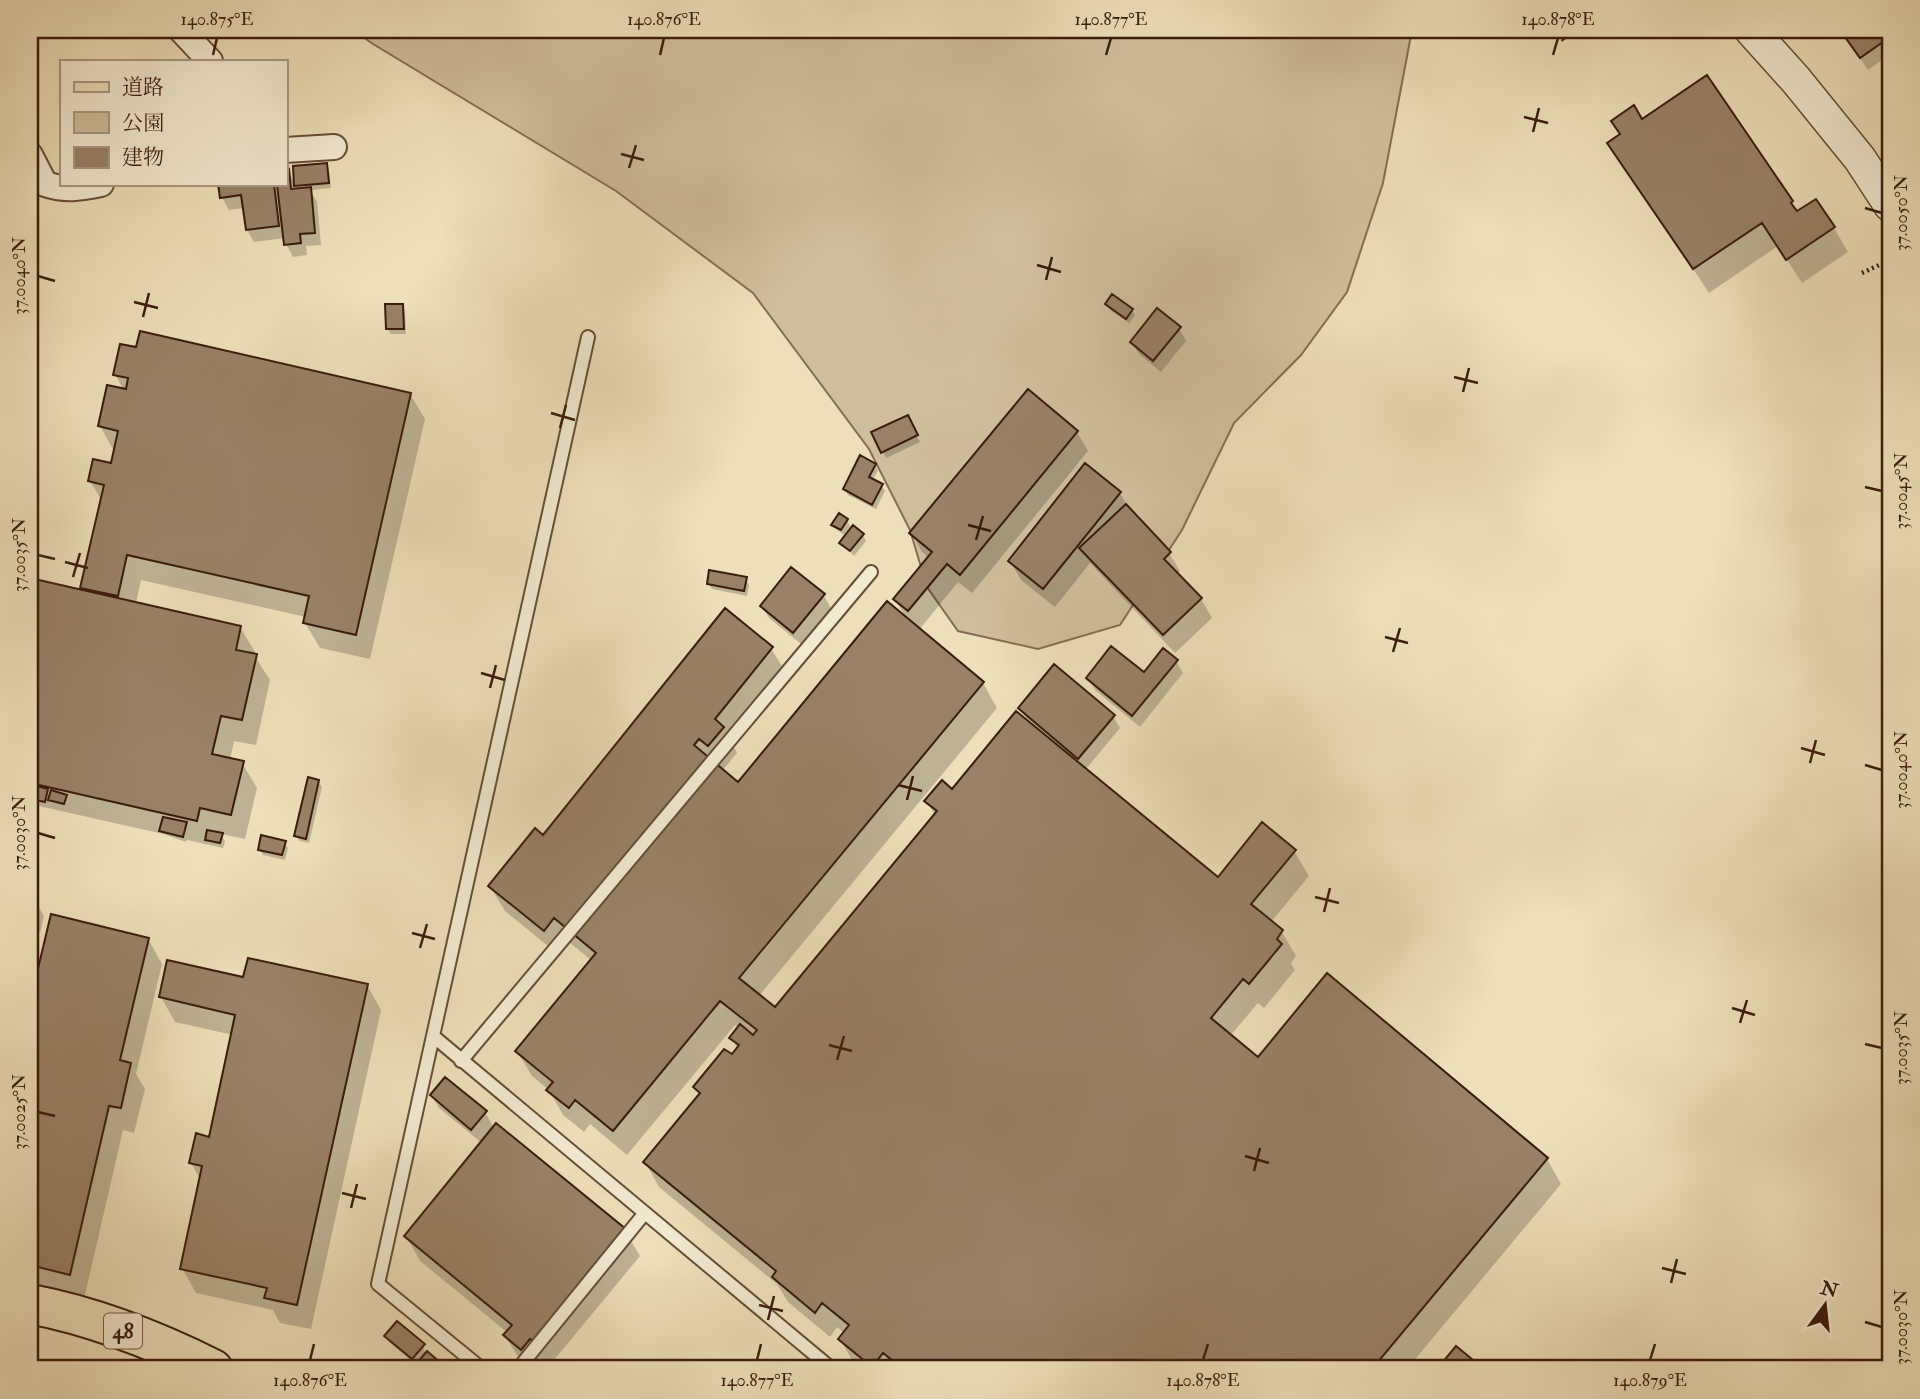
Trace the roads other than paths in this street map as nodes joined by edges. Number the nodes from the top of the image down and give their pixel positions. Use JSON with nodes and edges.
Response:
{"nodes":[{"id":1,"x":181,"y":30,"type":"edge"},
{"id":2,"x":1751,"y":30,"type":"edge"},
{"id":3,"x":209,"y":60,"type":"edge"},
{"id":4,"x":334,"y":147,"type":"dead end"},
{"id":5,"x":287,"y":150,"type":"edge"},
{"id":6,"x":30,"y":155,"type":"edge"},
{"id":7,"x":86,"y":186,"type":"edge"},
{"id":8,"x":1890,"y":205,"type":"edge"},
{"id":9,"x":588,"y":337,"type":"dead end"},
{"id":10,"x":872,"y":572,"type":"dead end"},
{"id":11,"x":433,"y":1036,"type":"junction"},
{"id":12,"x":461,"y":1060,"type":"junction"},
{"id":13,"x":644,"y":1214,"type":"junction"},
{"id":14,"x":30,"y":1304,"type":"edge"},
{"id":15,"x":213,"y":1369,"type":"edge"},
{"id":16,"x":482,"y":1369,"type":"edge"},
{"id":17,"x":518,"y":1369,"type":"edge"},
{"id":18,"x":832,"y":1369,"type":"edge"}],
"edges":[{"from":1,"to":3,"type":"street"},
{"from":2,"to":8,"type":"street"},
{"from":4,"to":5,"type":"street"},
{"from":6,"to":7,"type":"street"},
{"from":9,"to":11,"type":"lane"},
{"from":10,"to":12,"type":"lane"},
{"from":11,"to":12,"type":"lane"},
{"from":11,"to":16,"type":"lane"},
{"from":12,"to":13,"type":"lane"},
{"from":13,"to":17,"type":"lane"},
{"from":13,"to":18,"type":"lane"},
{"from":14,"to":15,"type":"main road","number":"48"}]}
